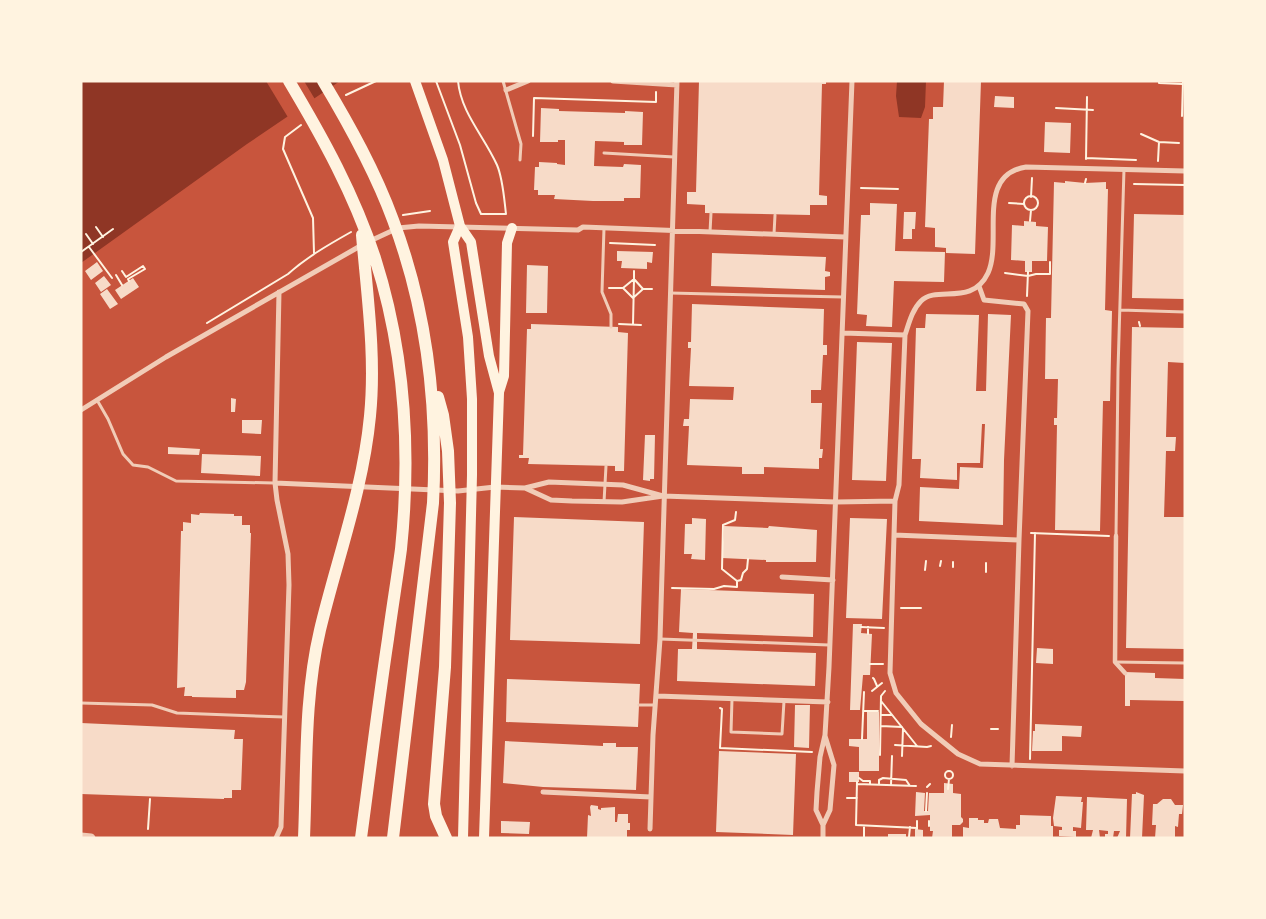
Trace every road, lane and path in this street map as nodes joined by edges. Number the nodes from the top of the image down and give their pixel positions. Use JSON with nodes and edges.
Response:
{"nodes":[{"id":1,"x":289,"y":81,"type":"edge"},
{"id":2,"x":323,"y":81,"type":"edge"},
{"id":3,"x":376,"y":81,"type":"edge"},
{"id":4,"x":458,"y":81,"type":"edge"},
{"id":5,"x":503,"y":81,"type":"edge"},
{"id":6,"x":528,"y":81,"type":"edge"},
{"id":7,"x":613,"y":81,"type":"edge"},
{"id":8,"x":852,"y":81,"type":"edge"},
{"id":9,"x":1159,"y":81,"type":"edge"},
{"id":10,"x":436,"y":83,"type":"edge"},
{"id":11,"x":677,"y":83,"type":"edge"},
{"id":12,"x":1183,"y":83,"type":"edge"},
{"id":13,"x":417,"y":86,"type":"edge"},
{"id":14,"x":506,"y":90,"type":"junction"},
{"id":15,"x":345,"y":96,"type":"dead end"},
{"id":16,"x":1087,"y":97,"type":"dead end"},
{"id":17,"x":656,"y":102,"type":"dead end"},
{"id":18,"x":1056,"y":108,"type":"dead end"},
{"id":19,"x":1087,"y":109,"type":"junction"},
{"id":20,"x":1093,"y":110,"type":"dead end"},
{"id":21,"x":1184,"y":110,"type":"edge"},
{"id":22,"x":1182,"y":116,"type":"dead end"},
{"id":23,"x":301,"y":125,"type":"dead end"},
{"id":24,"x":1141,"y":134,"type":"dead end"},
{"id":25,"x":534,"y":136,"type":"dead end"},
{"id":26,"x":1159,"y":142,"type":"junction"},
{"id":27,"x":1179,"y":143,"type":"dead end"},
{"id":28,"x":604,"y":154,"type":"dead end"},
{"id":29,"x":674,"y":157,"type":"junction"},
{"id":30,"x":520,"y":160,"type":"dead end"},
{"id":31,"x":1141,"y":160,"type":"dead end"},
{"id":32,"x":1150,"y":161,"type":"dead end"},
{"id":33,"x":1124,"y":169,"type":"junction"},
{"id":34,"x":1185,"y":170,"type":"edge"},
{"id":35,"x":1032,"y":178,"type":"dead end"},
{"id":36,"x":1134,"y":184,"type":"dead end"},
{"id":37,"x":1185,"y":185,"type":"edge"},
{"id":38,"x":861,"y":188,"type":"dead end"},
{"id":39,"x":898,"y":189,"type":"dead end"},
{"id":40,"x":1031,"y":197,"type":"junction"},
{"id":41,"x":1010,"y":203,"type":"dead end"},
{"id":42,"x":1024,"y":204,"type":"junction"},
{"id":43,"x":1031,"y":210,"type":"junction"},
{"id":44,"x":430,"y":211,"type":"dead end"},
{"id":45,"x":392,"y":212,"type":"junction"},
{"id":46,"x":711,"y":213,"type":"dead end"},
{"id":47,"x":775,"y":215,"type":"dead end"},
{"id":48,"x":1030,"y":221,"type":"dead end"},
{"id":49,"x":460,"y":226,"type":"junction"},
{"id":50,"x":96,"y":227,"type":"dead end"},
{"id":51,"x":512,"y":228,"type":"junction"},
{"id":52,"x":604,"y":228,"type":"junction"},
{"id":53,"x":113,"y":229,"type":"dead end"},
{"id":54,"x":672,"y":231,"type":"junction"},
{"id":55,"x":352,"y":232,"type":"dead end"},
{"id":56,"x":710,"y":232,"type":"junction"},
{"id":57,"x":86,"y":234,"type":"dead end"},
{"id":58,"x":774,"y":234,"type":"junction"},
{"id":59,"x":103,"y":237,"type":"junction"},
{"id":60,"x":845,"y":237,"type":"junction"},
{"id":61,"x":610,"y":243,"type":"dead end"},
{"id":62,"x":93,"y":244,"type":"junction"},
{"id":63,"x":655,"y":245,"type":"dead end"},
{"id":64,"x":88,"y":247,"type":"junction"},
{"id":65,"x":82,"y":250,"type":"edge"},
{"id":66,"x":314,"y":253,"type":"junction"},
{"id":67,"x":370,"y":261,"type":"junction"},
{"id":68,"x":1050,"y":262,"type":"dead end"},
{"id":69,"x":122,"y":271,"type":"dead end"},
{"id":70,"x":634,"y":271,"type":"dead end"},
{"id":71,"x":1028,"y":272,"type":"dead end"},
{"id":72,"x":1005,"y":273,"type":"dead end"},
{"id":73,"x":116,"y":276,"type":"dead end"},
{"id":74,"x":1028,"y":276,"type":"junction"},
{"id":75,"x":112,"y":278,"type":"dead end"},
{"id":76,"x":634,"y":279,"type":"junction"},
{"id":77,"x":129,"y":281,"type":"dead end"},
{"id":78,"x":122,"y":285,"type":"dead end"},
{"id":79,"x":979,"y":286,"type":"junction"},
{"id":80,"x":602,"y":288,"type":"junction"},
{"id":81,"x":623,"y":288,"type":"junction"},
{"id":82,"x":643,"y":289,"type":"junction"},
{"id":83,"x":652,"y":289,"type":"dead end"},
{"id":84,"x":279,"y":292,"type":"junction"},
{"id":85,"x":670,"y":293,"type":"junction"},
{"id":86,"x":844,"y":297,"type":"junction"},
{"id":87,"x":633,"y":298,"type":"junction"},
{"id":88,"x":1027,"y":298,"type":"dead end"},
{"id":89,"x":1120,"y":310,"type":"junction"},
{"id":90,"x":1185,"y":312,"type":"edge"},
{"id":91,"x":1139,"y":322,"type":"dead end"},
{"id":92,"x":205,"y":324,"type":"dead end"},
{"id":93,"x":618,"y":324,"type":"dead end"},
{"id":94,"x":633,"y":324,"type":"junction"},
{"id":95,"x":641,"y":325,"type":"dead end"},
{"id":96,"x":1140,"y":326,"type":"dead end"},
{"id":97,"x":611,"y":327,"type":"dead end"},
{"id":98,"x":843,"y":333,"type":"junction"},
{"id":99,"x":905,"y":335,"type":"junction"},
{"id":100,"x":430,"y":368,"type":"junction"},
{"id":101,"x":498,"y":393,"type":"junction"},
{"id":102,"x":97,"y":400,"type":"junction"},
{"id":103,"x":81,"y":410,"type":"edge"},
{"id":104,"x":606,"y":466,"type":"dead end"},
{"id":105,"x":275,"y":483,"type":"junction"},
{"id":106,"x":605,"y":485,"type":"junction"},
{"id":107,"x":495,"y":487,"type":"junction"},
{"id":108,"x":525,"y":488,"type":"junction"},
{"id":109,"x":472,"y":489,"type":"junction"},
{"id":110,"x":663,"y":496,"type":"junction"},
{"id":111,"x":894,"y":501,"type":"junction"},
{"id":112,"x":604,"y":502,"type":"junction"},
{"id":113,"x":836,"y":502,"type":"junction"},
{"id":114,"x":736,"y":512,"type":"dead end"},
{"id":115,"x":1031,"y":533,"type":"dead end"},
{"id":116,"x":1035,"y":533,"type":"junction"},
{"id":117,"x":894,"y":535,"type":"junction"},
{"id":118,"x":1116,"y":536,"type":"junction"},
{"id":119,"x":1019,"y":540,"type":"junction"},
{"id":120,"x":748,"y":559,"type":"dead end"},
{"id":121,"x":926,"y":561,"type":"dead end"},
{"id":122,"x":941,"y":561,"type":"dead end"},
{"id":123,"x":953,"y":562,"type":"dead end"},
{"id":124,"x":986,"y":563,"type":"dead end"},
{"id":125,"x":940,"y":566,"type":"dead end"},
{"id":126,"x":953,"y":566,"type":"dead end"},
{"id":127,"x":925,"y":570,"type":"dead end"},
{"id":128,"x":986,"y":572,"type":"dead end"},
{"id":129,"x":782,"y":577,"type":"dead end"},
{"id":130,"x":833,"y":580,"type":"junction"},
{"id":131,"x":737,"y":581,"type":"junction"},
{"id":132,"x":672,"y":588,"type":"dead end"},
{"id":133,"x":892,"y":607,"type":"junction"},
{"id":134,"x":921,"y":608,"type":"dead end"},
{"id":135,"x":861,"y":627,"type":"dead end"},
{"id":136,"x":868,"y":627,"type":"junction"},
{"id":137,"x":884,"y":628,"type":"dead end"},
{"id":138,"x":868,"y":634,"type":"dead end"},
{"id":139,"x":660,"y":639,"type":"junction"},
{"id":140,"x":830,"y":645,"type":"junction"},
{"id":141,"x":1115,"y":662,"type":"junction"},
{"id":142,"x":1185,"y":663,"type":"edge"},
{"id":143,"x":870,"y":664,"type":"dead end"},
{"id":144,"x":883,"y":664,"type":"dead end"},
{"id":145,"x":1125,"y":673,"type":"dead end"},
{"id":146,"x":873,"y":678,"type":"dead end"},
{"id":147,"x":882,"y":683,"type":"dead end"},
{"id":148,"x":878,"y":686,"type":"junction"},
{"id":149,"x":872,"y":691,"type":"dead end"},
{"id":150,"x":885,"y":691,"type":"dead end"},
{"id":151,"x":864,"y":692,"type":"dead end"},
{"id":152,"x":657,"y":696,"type":"junction"},
{"id":153,"x":732,"y":699,"type":"junction"},
{"id":154,"x":784,"y":701,"type":"junction"},
{"id":155,"x":881,"y":701,"type":"junction"},
{"id":156,"x":81,"y":702,"type":"edge"},
{"id":157,"x":828,"y":702,"type":"junction"},
{"id":158,"x":639,"y":705,"type":"dead end"},
{"id":159,"x":656,"y":706,"type":"junction"},
{"id":160,"x":863,"y":710,"type":"junction"},
{"id":161,"x":878,"y":711,"type":"dead end"},
{"id":162,"x":881,"y":715,"type":"junction"},
{"id":163,"x":892,"y":715,"type":"junction"},
{"id":164,"x":285,"y":718,"type":"junction"},
{"id":165,"x":881,"y":726,"type":"junction"},
{"id":166,"x":902,"y":728,"type":"junction"},
{"id":167,"x":991,"y":729,"type":"dead end"},
{"id":168,"x":998,"y":729,"type":"dead end"},
{"id":169,"x":825,"y":735,"type":"junction"},
{"id":170,"x":862,"y":739,"type":"dead end"},
{"id":171,"x":895,"y":745,"type":"dead end"},
{"id":172,"x":902,"y":745,"type":"junction"},
{"id":173,"x":917,"y":746,"type":"junction"},
{"id":174,"x":931,"y":746,"type":"dead end"},
{"id":175,"x":880,"y":755,"type":"dead end"},
{"id":176,"x":892,"y":756,"type":"dead end"},
{"id":177,"x":902,"y":756,"type":"dead end"},
{"id":178,"x":1030,"y":758,"type":"dead end"},
{"id":179,"x":1012,"y":766,"type":"junction"},
{"id":180,"x":1185,"y":770,"type":"edge"},
{"id":181,"x":859,"y":778,"type":"dead end"},
{"id":182,"x":891,"y":778,"type":"junction"},
{"id":183,"x":949,"y":779,"type":"dead end"},
{"id":184,"x":870,"y":784,"type":"junction"},
{"id":185,"x":879,"y":784,"type":"junction"},
{"id":186,"x":930,"y":784,"type":"dead end"},
{"id":187,"x":891,"y":785,"type":"junction"},
{"id":188,"x":910,"y":786,"type":"junction"},
{"id":189,"x":916,"y":786,"type":"dead end"},
{"id":190,"x":927,"y":787,"type":"dead end"},
{"id":191,"x":948,"y":788,"type":"dead end"},
{"id":192,"x":544,"y":792,"type":"dead end"},
{"id":193,"x":927,"y":793,"type":"dead end"},
{"id":194,"x":651,"y":797,"type":"junction"},
{"id":195,"x":847,"y":798,"type":"dead end"},
{"id":196,"x":856,"y":798,"type":"junction"},
{"id":197,"x":150,"y":799,"type":"dead end"},
{"id":198,"x":926,"y":811,"type":"dead end"},
{"id":199,"x":917,"y":821,"type":"dead end"},
{"id":200,"x":929,"y":822,"type":"dead end"},
{"id":201,"x":823,"y":825,"type":"junction"},
{"id":202,"x":864,"y":826,"type":"junction"},
{"id":203,"x":929,"y":826,"type":"dead end"},
{"id":204,"x":650,"y":828,"type":"dead end"},
{"id":205,"x":910,"y":828,"type":"junction"},
{"id":206,"x":148,"y":829,"type":"dead end"},
{"id":207,"x":81,"y":837,"type":"edge"},
{"id":208,"x":909,"y":837,"type":"edge"},
{"id":209,"x":91,"y":838,"type":"edge"},
{"id":210,"x":276,"y":838,"type":"edge"},
{"id":211,"x":304,"y":838,"type":"edge"},
{"id":212,"x":361,"y":838,"type":"edge"},
{"id":213,"x":393,"y":838,"type":"edge"},
{"id":214,"x":446,"y":838,"type":"edge"},
{"id":215,"x":463,"y":838,"type":"edge"},
{"id":216,"x":484,"y":838,"type":"edge"},
{"id":217,"x":822,"y":838,"type":"edge"},
{"id":218,"x":864,"y":838,"type":"edge"}],
"edges":[{"from":1,"to":67,"type":"highway"},
{"from":2,"to":45,"type":"highway"},
{"from":3,"to":15,"type":"path"},
{"from":4,"to":10,"type":"path"},
{"from":5,"to":14,"type":"lane"},
{"from":6,"to":14,"type":"street"},
{"from":7,"to":11,"type":"street"},
{"from":8,"to":60,"type":"street"},
{"from":9,"to":12,"type":"path"},
{"from":11,"to":29,"type":"street"},
{"from":12,"to":21,"type":"path"},
{"from":13,"to":49,"type":"main road"},
{"from":14,"to":30,"type":"lane"},
{"from":16,"to":19,"type":"path"},
{"from":17,"to":25,"type":"path"},
{"from":18,"to":19,"type":"path"},
{"from":19,"to":20,"type":"path"},
{"from":19,"to":31,"type":"path"},
{"from":21,"to":22,"type":"path"},
{"from":23,"to":66,"type":"path"},
{"from":24,"to":26,"type":"path"},
{"from":26,"to":27,"type":"path"},
{"from":26,"to":32,"type":"path"},
{"from":28,"to":29,"type":"lane"},
{"from":29,"to":54,"type":"street"},
{"from":33,"to":34,"type":"street"},
{"from":33,"to":79,"type":"street"},
{"from":33,"to":89,"type":"lane"},
{"from":35,"to":40,"type":"path"},
{"from":36,"to":37,"type":"path"},
{"from":38,"to":39,"type":"path"},
{"from":40,"to":42,"type":"path"},
{"from":40,"to":43,"type":"path"},
{"from":41,"to":42,"type":"path"},
{"from":42,"to":43,"type":"path"},
{"from":43,"to":48,"type":"path"},
{"from":44,"to":45,"type":"path"},
{"from":45,"to":100,"type":"highway"},
{"from":46,"to":56,"type":"lane"},
{"from":47,"to":58,"type":"lane"},
{"from":49,"to":51,"type":"street"},
{"from":49,"to":84,"type":"street"},
{"from":49,"to":101,"type":"main road"},
{"from":49,"to":109,"type":"main road"},
{"from":50,"to":59,"type":"path"},
{"from":51,"to":52,"type":"street"},
{"from":51,"to":101,"type":"main road"},
{"from":52,"to":54,"type":"street"},
{"from":52,"to":80,"type":"lane"},
{"from":53,"to":59,"type":"path"},
{"from":54,"to":56,"type":"street"},
{"from":54,"to":85,"type":"street"},
{"from":55,"to":66,"type":"path"},
{"from":56,"to":58,"type":"street"},
{"from":57,"to":62,"type":"path"},
{"from":58,"to":60,"type":"street"},
{"from":59,"to":62,"type":"path"},
{"from":60,"to":86,"type":"street"},
{"from":61,"to":63,"type":"path"},
{"from":62,"to":64,"type":"path"},
{"from":64,"to":65,"type":"path"},
{"from":64,"to":75,"type":"path"},
{"from":66,"to":92,"type":"path"},
{"from":67,"to":211,"type":"highway"},
{"from":67,"to":212,"type":"highway"},
{"from":68,"to":74,"type":"path"},
{"from":69,"to":77,"type":"path"},
{"from":70,"to":76,"type":"path"},
{"from":71,"to":74,"type":"path"},
{"from":72,"to":74,"type":"path"},
{"from":73,"to":78,"type":"path"},
{"from":74,"to":88,"type":"path"},
{"from":76,"to":81,"type":"path"},
{"from":76,"to":82,"type":"path"},
{"from":76,"to":87,"type":"path"},
{"from":79,"to":99,"type":"street"},
{"from":79,"to":119,"type":"street"},
{"from":80,"to":81,"type":"path"},
{"from":80,"to":97,"type":"lane"},
{"from":81,"to":87,"type":"path"},
{"from":82,"to":83,"type":"path"},
{"from":82,"to":87,"type":"path"},
{"from":84,"to":102,"type":"street"},
{"from":84,"to":105,"type":"street"},
{"from":85,"to":86,"type":"lane"},
{"from":85,"to":110,"type":"street"},
{"from":86,"to":98,"type":"street"},
{"from":87,"to":94,"type":"path"},
{"from":89,"to":90,"type":"lane"},
{"from":89,"to":118,"type":"lane"},
{"from":91,"to":96,"type":"path"},
{"from":93,"to":94,"type":"path"},
{"from":94,"to":95,"type":"path"},
{"from":98,"to":99,"type":"street"},
{"from":98,"to":113,"type":"street"},
{"from":99,"to":111,"type":"street"},
{"from":100,"to":213,"type":"highway"},
{"from":100,"to":214,"type":"highway"},
{"from":101,"to":107,"type":"main road"},
{"from":102,"to":103,"type":"street"},
{"from":102,"to":105,"type":"lane"},
{"from":104,"to":106,"type":"lane"},
{"from":105,"to":109,"type":"street"},
{"from":105,"to":164,"type":"street"},
{"from":106,"to":108,"type":"street"},
{"from":106,"to":110,"type":"street"},
{"from":106,"to":112,"type":"lane"},
{"from":107,"to":108,"type":"street"},
{"from":107,"to":109,"type":"street"},
{"from":107,"to":216,"type":"main road"},
{"from":108,"to":112,"type":"street"},
{"from":109,"to":215,"type":"main road"},
{"from":110,"to":112,"type":"street"},
{"from":110,"to":113,"type":"street"},
{"from":110,"to":139,"type":"street"},
{"from":111,"to":113,"type":"street"},
{"from":111,"to":117,"type":"street"},
{"from":113,"to":130,"type":"street"},
{"from":114,"to":131,"type":"path"},
{"from":115,"to":116,"type":"path"},
{"from":116,"to":118,"type":"path"},
{"from":116,"to":178,"type":"path"},
{"from":117,"to":119,"type":"street"},
{"from":117,"to":133,"type":"street"},
{"from":118,"to":141,"type":"street"},
{"from":119,"to":179,"type":"street"},
{"from":120,"to":131,"type":"path"},
{"from":121,"to":127,"type":"path"},
{"from":122,"to":125,"type":"path"},
{"from":123,"to":126,"type":"path"},
{"from":124,"to":128,"type":"path"},
{"from":129,"to":130,"type":"street"},
{"from":130,"to":140,"type":"street"},
{"from":131,"to":132,"type":"path"},
{"from":133,"to":134,"type":"path"},
{"from":133,"to":179,"type":"street"},
{"from":135,"to":136,"type":"path"},
{"from":136,"to":137,"type":"path"},
{"from":136,"to":138,"type":"path"},
{"from":139,"to":140,"type":"lane"},
{"from":139,"to":152,"type":"street"},
{"from":140,"to":157,"type":"street"},
{"from":141,"to":142,"type":"lane"},
{"from":141,"to":145,"type":"street"},
{"from":143,"to":144,"type":"path"},
{"from":146,"to":148,"type":"path"},
{"from":147,"to":148,"type":"path"},
{"from":148,"to":149,"type":"path"},
{"from":150,"to":155,"type":"path"},
{"from":151,"to":160,"type":"path"},
{"from":152,"to":153,"type":"street"},
{"from":152,"to":159,"type":"street"},
{"from":153,"to":154,"type":"street"},
{"from":153,"to":154,"type":"lane"},
{"from":154,"to":157,"type":"street"},
{"from":155,"to":162,"type":"path"},
{"from":155,"to":163,"type":"path"},
{"from":156,"to":164,"type":"lane"},
{"from":157,"to":169,"type":"street"},
{"from":158,"to":159,"type":"lane"},
{"from":159,"to":194,"type":"street"},
{"from":160,"to":161,"type":"path"},
{"from":160,"to":170,"type":"path"},
{"from":162,"to":163,"type":"path"},
{"from":162,"to":165,"type":"path"},
{"from":163,"to":166,"type":"path"},
{"from":164,"to":210,"type":"street"},
{"from":165,"to":166,"type":"path"},
{"from":165,"to":175,"type":"path"},
{"from":166,"to":172,"type":"path"},
{"from":166,"to":173,"type":"path"},
{"from":167,"to":168,"type":"path"},
{"from":169,"to":201,"type":"street"},
{"from":169,"to":201,"type":"street"},
{"from":171,"to":172,"type":"path"},
{"from":172,"to":173,"type":"path"},
{"from":172,"to":177,"type":"path"},
{"from":173,"to":174,"type":"path"},
{"from":176,"to":182,"type":"path"},
{"from":179,"to":180,"type":"street"},
{"from":181,"to":184,"type":"path"},
{"from":182,"to":185,"type":"path"},
{"from":182,"to":187,"type":"path"},
{"from":182,"to":188,"type":"path"},
{"from":183,"to":191,"type":"path"},
{"from":184,"to":185,"type":"path"},
{"from":184,"to":196,"type":"path"},
{"from":185,"to":187,"type":"path"},
{"from":186,"to":190,"type":"path"},
{"from":187,"to":188,"type":"path"},
{"from":188,"to":189,"type":"path"},
{"from":192,"to":194,"type":"street"},
{"from":193,"to":198,"type":"path"},
{"from":194,"to":204,"type":"street"},
{"from":195,"to":196,"type":"path"},
{"from":196,"to":202,"type":"path"},
{"from":197,"to":206,"type":"path"},
{"from":199,"to":205,"type":"path"},
{"from":200,"to":203,"type":"path"},
{"from":201,"to":217,"type":"street"},
{"from":202,"to":205,"type":"path"},
{"from":202,"to":218,"type":"path"},
{"from":205,"to":208,"type":"path"},
{"from":207,"to":209,"type":"street"}]}
